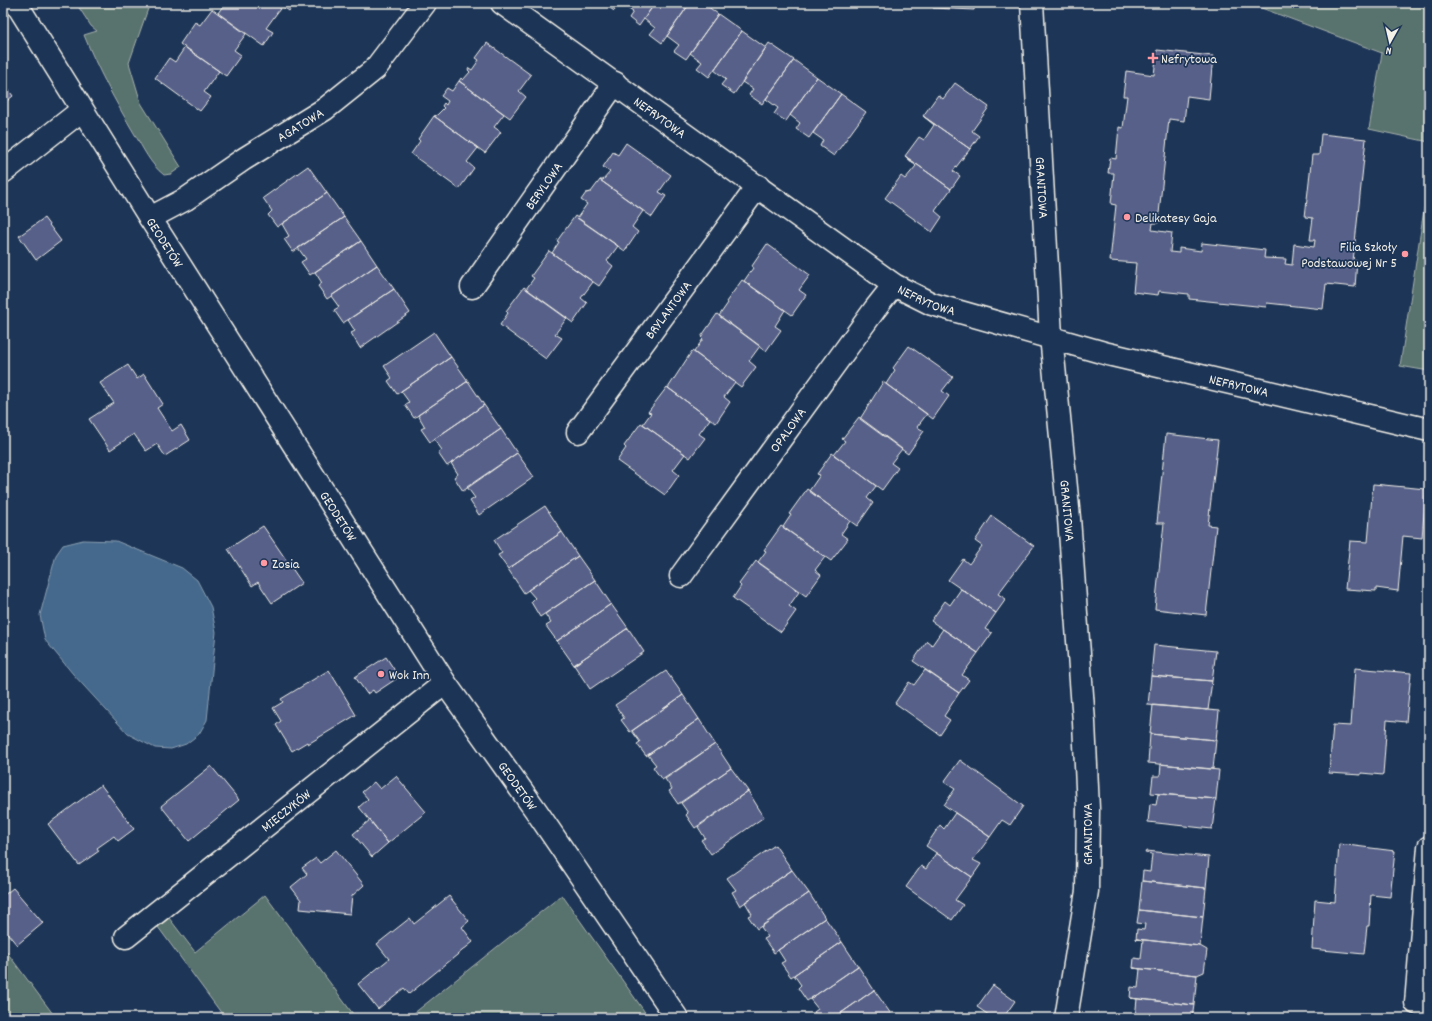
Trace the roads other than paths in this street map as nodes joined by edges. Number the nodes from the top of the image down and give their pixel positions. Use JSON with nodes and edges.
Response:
{"nodes":[{"id":1,"x":16,"y":3,"type":"edge"},
{"id":2,"x":425,"y":3,"type":"edge"},
{"id":3,"x":502,"y":3,"type":"edge"},
{"id":4,"x":1032,"y":3,"type":"edge"},
{"id":5,"x":615,"y":83,"type":"junction"},
{"id":6,"x":82,"y":110,"type":"junction"},
{"id":7,"x":3,"y":172,"type":"edge"},
{"id":8,"x":758,"y":186,"type":"junction"},
{"id":9,"x":150,"y":218,"type":"junction"},
{"id":10,"x":894,"y":286,"type":"junction"},
{"id":11,"x":472,"y":288,"type":"dead end"},
{"id":12,"x":1051,"y":336,"type":"junction"},
{"id":13,"x":1429,"y":430,"type":"edge"},
{"id":14,"x":578,"y":432,"type":"dead end"},
{"id":15,"x":681,"y":576,"type":"dead end"},
{"id":16,"x":445,"y":682,"type":"junction"},
{"id":17,"x":1429,"y":847,"type":"edge"},
{"id":18,"x":126,"y":937,"type":"dead end"},
{"id":19,"x":1429,"y":1005,"type":"edge"},
{"id":20,"x":678,"y":1018,"type":"edge"},
{"id":21,"x":1066,"y":1018,"type":"edge"}],
"edges":[{"from":1,"to":6,"type":"street","name":"GEODETÓW"},
{"from":2,"to":9,"type":"street","name":"AGATOWA"},
{"from":3,"to":5,"type":"street","name":"NEFRYTOWA"},
{"from":4,"to":12,"type":"street","name":"GRANITOWA"},
{"from":5,"to":8,"type":"street","name":"NEFRYTOWA"},
{"from":5,"to":11,"type":"street","name":"BERYLOWA"},
{"from":6,"to":7,"type":"street"},
{"from":6,"to":9,"type":"street","name":"GEODETÓW"},
{"from":8,"to":10,"type":"street","name":"NEFRYTOWA"},
{"from":8,"to":14,"type":"street","name":"BRYLANTOWA"},
{"from":9,"to":16,"type":"street","name":"GEODETÓW"},
{"from":10,"to":12,"type":"street","name":"NEFRYTOWA"},
{"from":10,"to":15,"type":"street","name":"OPALOWA"},
{"from":12,"to":13,"type":"street","name":"NEFRYTOWA"},
{"from":12,"to":21,"type":"street","name":"GRANITOWA"},
{"from":16,"to":18,"type":"street","name":"MIECZYKÓW"},
{"from":16,"to":20,"type":"street","name":"GEODETÓW"},
{"from":17,"to":19,"type":"street"}]}
